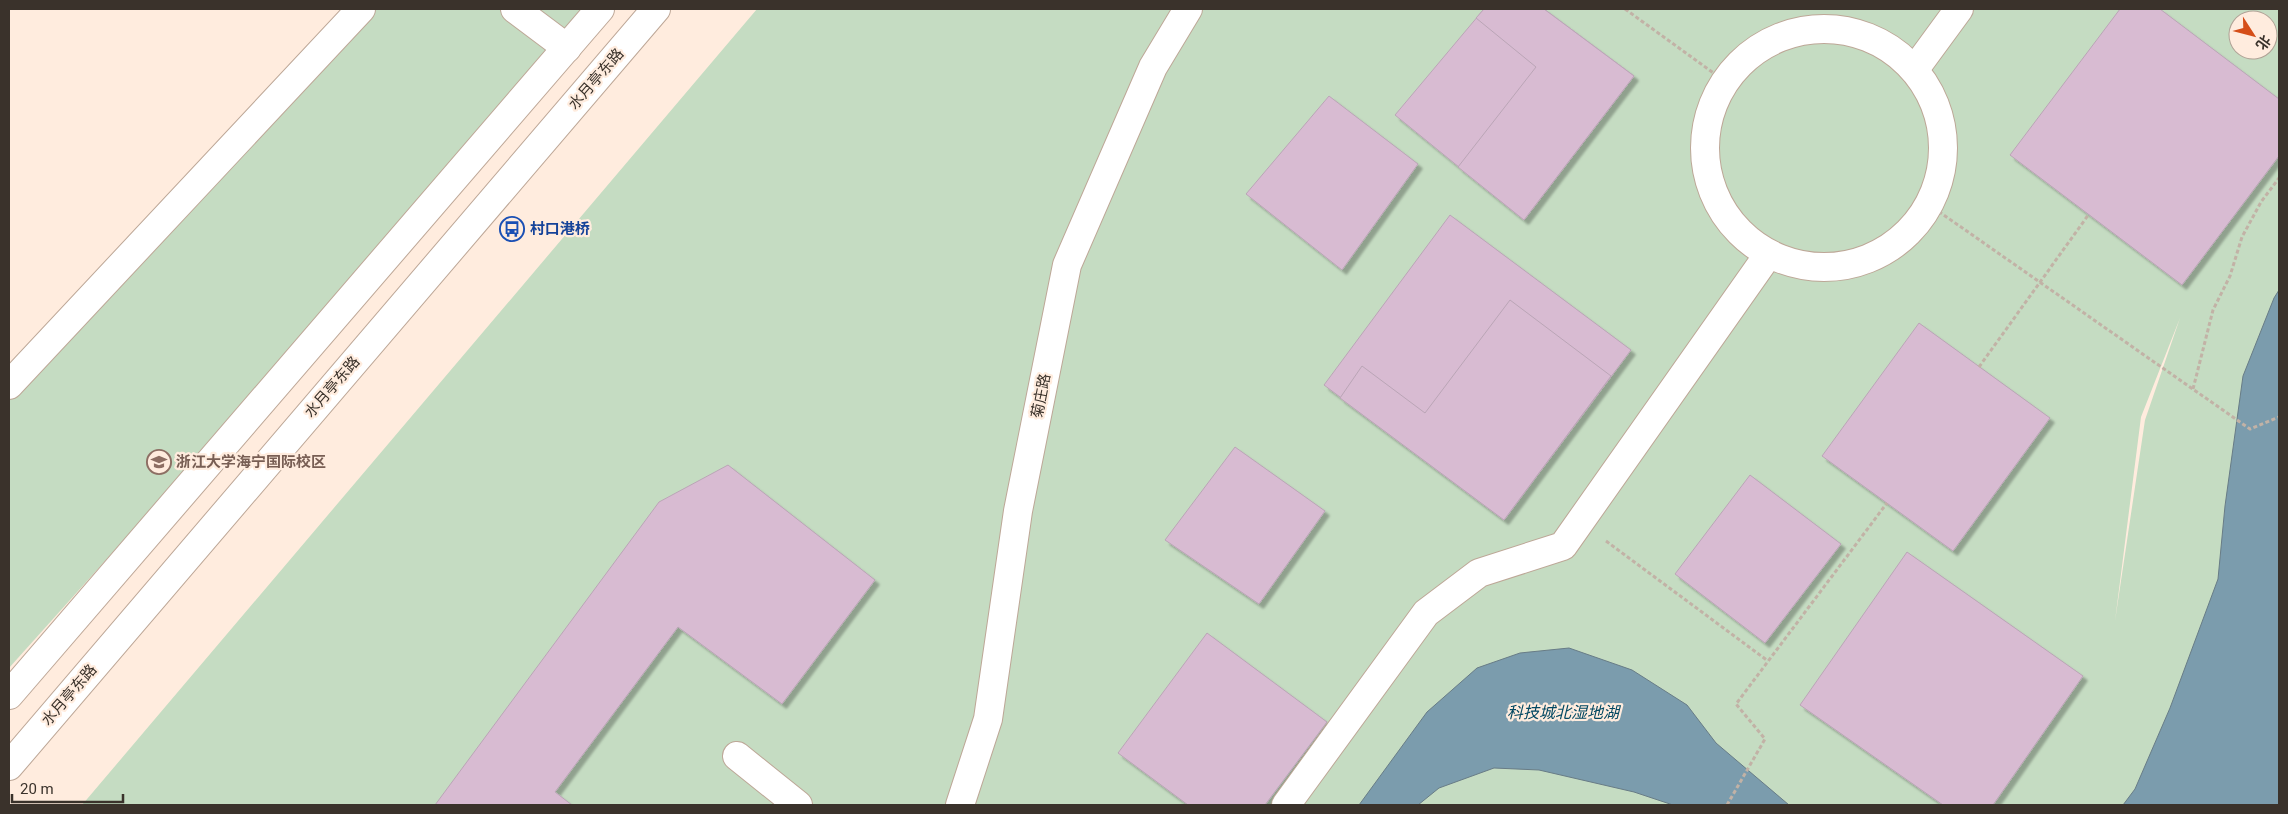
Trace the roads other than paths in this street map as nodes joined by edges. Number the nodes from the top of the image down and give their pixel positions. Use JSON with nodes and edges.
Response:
{"nodes":[{"id":1,"x":360,"y":9,"type":"edge"},
{"id":2,"x":515,"y":9,"type":"edge"},
{"id":3,"x":600,"y":9,"type":"edge"},
{"id":4,"x":656,"y":9,"type":"edge"},
{"id":5,"x":1188,"y":9,"type":"edge"},
{"id":6,"x":1959,"y":9,"type":"edge"},
{"id":7,"x":566,"y":48,"type":"junction"},
{"id":8,"x":1915,"y":69,"type":"junction"},
{"id":9,"x":1768,"y":255,"type":"junction"},
{"id":10,"x":9,"y":385,"type":"edge"},
{"id":11,"x":9,"y":696,"type":"edge"},
{"id":12,"x":737,"y":756,"type":"dead end"},
{"id":13,"x":9,"y":766,"type":"edge"},
{"id":14,"x":798,"y":805,"type":"edge"},
{"id":15,"x":960,"y":805,"type":"edge"},
{"id":16,"x":1286,"y":805,"type":"edge"}],
"edges":[{"from":1,"to":10,"type":"main road"},
{"from":2,"to":7,"type":"main road"},
{"from":3,"to":7,"type":"main road"},
{"from":4,"to":13,"type":"main road","name":"水月亭东路"},
{"from":5,"to":15,"type":"main road","name":"菊庄路"},
{"from":6,"to":8,"type":"main road"},
{"from":7,"to":11,"type":"main road"},
{"from":8,"to":9,"type":"main road"},
{"from":8,"to":9,"type":"main road"},
{"from":9,"to":16,"type":"main road"},
{"from":12,"to":14,"type":"main road"}]}
